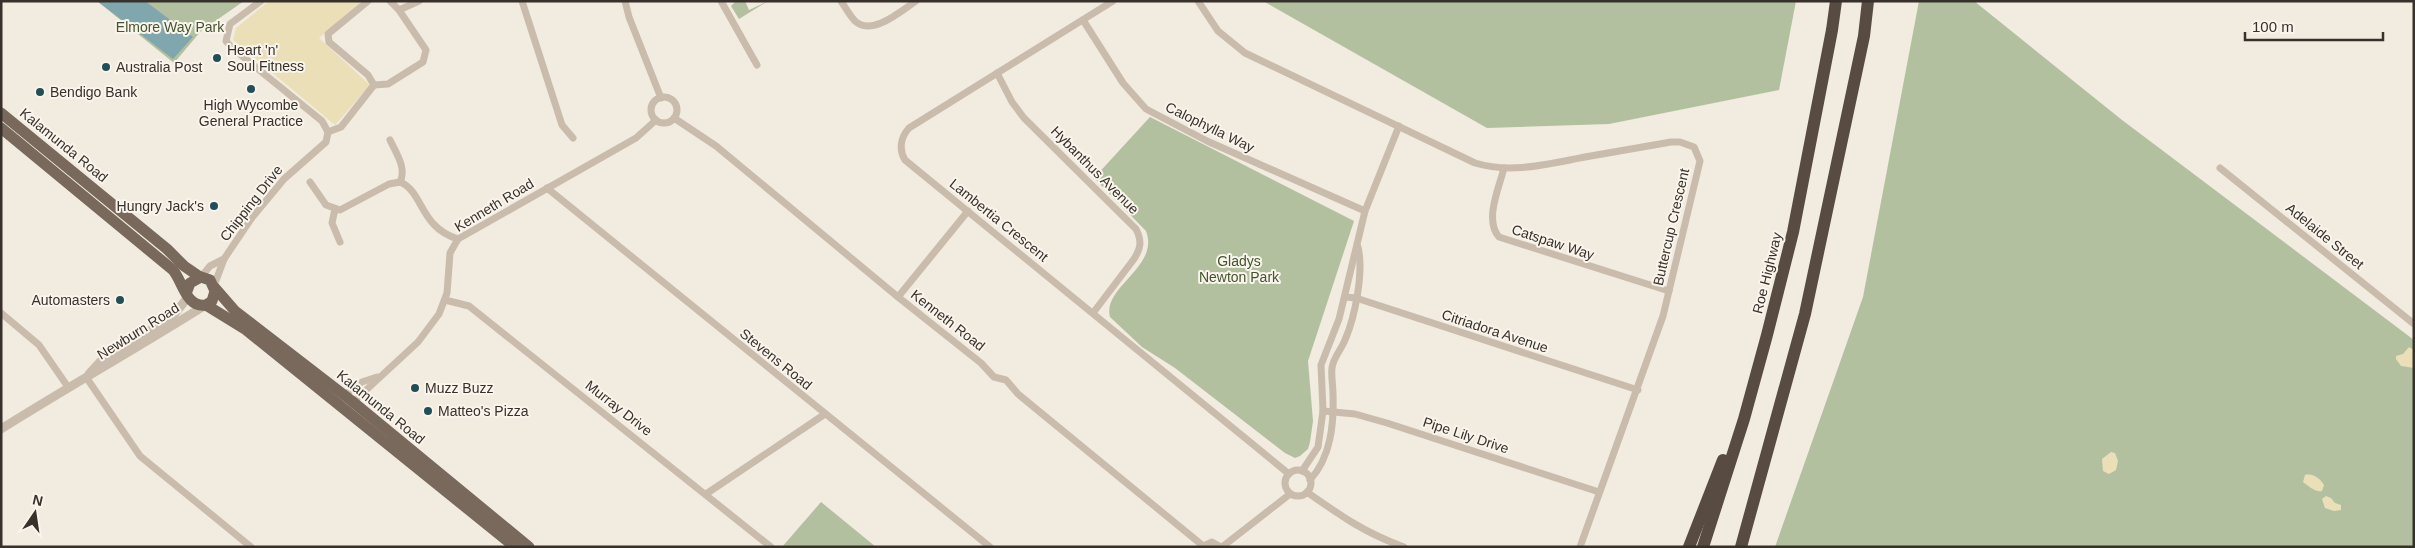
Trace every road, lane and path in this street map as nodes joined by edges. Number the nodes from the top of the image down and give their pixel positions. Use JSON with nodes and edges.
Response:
{"nodes":[{"id":1,"x":261,"y":1,"type":"edge"},
{"id":2,"x":368,"y":1,"type":"edge"},
{"id":3,"x":390,"y":1,"type":"edge"},
{"id":4,"x":420,"y":1,"type":"edge"},
{"id":5,"x":522,"y":1,"type":"edge"},
{"id":6,"x":625,"y":1,"type":"edge"},
{"id":7,"x":721,"y":1,"type":"edge"},
{"id":8,"x":841,"y":1,"type":"edge"},
{"id":9,"x":916,"y":1,"type":"edge"},
{"id":10,"x":1113,"y":1,"type":"edge"},
{"id":11,"x":1198,"y":1,"type":"edge"},
{"id":12,"x":1836,"y":1,"type":"edge"},
{"id":13,"x":1868,"y":1,"type":"edge"},
{"id":14,"x":399,"y":10,"type":"junction"},
{"id":15,"x":1083,"y":20,"type":"junction"},
{"id":16,"x":757,"y":65,"type":"dead end"},
{"id":17,"x":996,"y":73,"type":"junction"},
{"id":18,"x":374,"y":85,"type":"junction"},
{"id":19,"x":661,"y":98,"type":"junction"},
{"id":20,"x":1,"y":113,"type":"edge"},
{"id":21,"x":674,"y":118,"type":"junction"},
{"id":22,"x":656,"y":120,"type":"junction"},
{"id":23,"x":1,"y":122,"type":"edge"},
{"id":24,"x":1399,"y":126,"type":"junction"},
{"id":25,"x":1,"y":128,"type":"edge"},
{"id":26,"x":328,"y":132,"type":"junction"},
{"id":27,"x":573,"y":138,"type":"dead end"},
{"id":28,"x":390,"y":140,"type":"dead end"},
{"id":29,"x":16,"y":141,"type":"junction"},
{"id":30,"x":1504,"y":168,"type":"junction"},
{"id":31,"x":2220,"y":168,"type":"dead end"},
{"id":32,"x":82,"y":179,"type":"junction"},
{"id":33,"x":1803,"y":179,"type":"junction"},
{"id":34,"x":310,"y":182,"type":"dead end"},
{"id":35,"x":400,"y":182,"type":"junction"},
{"id":36,"x":547,"y":188,"type":"junction"},
{"id":37,"x":335,"y":209,"type":"junction"},
{"id":38,"x":968,"y":211,"type":"junction"},
{"id":39,"x":1365,"y":211,"type":"junction"},
{"id":40,"x":130,"y":237,"type":"junction"},
{"id":41,"x":458,"y":239,"type":"junction"},
{"id":42,"x":340,"y":242,"type":"dead end"},
{"id":43,"x":1358,"y":247,"type":"junction"},
{"id":44,"x":224,"y":258,"type":"junction"},
{"id":45,"x":199,"y":277,"type":"junction"},
{"id":46,"x":214,"y":290,"type":"junction"},
{"id":47,"x":1669,"y":291,"type":"junction"},
{"id":48,"x":187,"y":294,"type":"junction"},
{"id":49,"x":898,"y":297,"type":"junction"},
{"id":50,"x":1345,"y":297,"type":"junction"},
{"id":51,"x":1356,"y":298,"type":"junction"},
{"id":52,"x":445,"y":300,"type":"junction"},
{"id":53,"x":205,"y":306,"type":"junction"},
{"id":54,"x":1,"y":313,"type":"edge"},
{"id":55,"x":1093,"y":313,"type":"junction"},
{"id":56,"x":2414,"y":324,"type":"edge"},
{"id":57,"x":380,"y":376,"type":"junction"},
{"id":58,"x":86,"y":377,"type":"junction"},
{"id":59,"x":68,"y":387,"type":"junction"},
{"id":60,"x":1638,"y":390,"type":"junction"},
{"id":61,"x":340,"y":398,"type":"junction"},
{"id":62,"x":349,"y":406,"type":"junction"},
{"id":63,"x":1323,"y":410,"type":"junction"},
{"id":64,"x":1333,"y":411,"type":"junction"},
{"id":65,"x":824,"y":414,"type":"junction"},
{"id":66,"x":1,"y":429,"type":"edge"},
{"id":67,"x":1302,"y":471,"type":"junction"},
{"id":68,"x":1289,"y":474,"type":"junction"},
{"id":69,"x":1310,"y":480,"type":"junction"},
{"id":70,"x":1308,"y":492,"type":"junction"},
{"id":71,"x":1599,"y":492,"type":"junction"},
{"id":72,"x":706,"y":494,"type":"junction"},
{"id":73,"x":1290,"y":494,"type":"junction"},
{"id":74,"x":1202,"y":546,"type":"edge"},
{"id":75,"x":251,"y":547,"type":"edge"},
{"id":76,"x":515,"y":547,"type":"edge"},
{"id":77,"x":530,"y":547,"type":"edge"},
{"id":78,"x":771,"y":547,"type":"edge"},
{"id":79,"x":990,"y":547,"type":"edge"},
{"id":80,"x":1221,"y":547,"type":"edge"},
{"id":81,"x":1404,"y":547,"type":"edge"},
{"id":82,"x":1580,"y":547,"type":"edge"},
{"id":83,"x":1689,"y":547,"type":"edge"},
{"id":84,"x":1703,"y":547,"type":"edge"},
{"id":85,"x":1741,"y":547,"type":"edge"}],
"edges":[{"from":1,"to":26,"type":"street"},
{"from":2,"to":18,"type":"street"},
{"from":3,"to":14,"type":"street"},
{"from":4,"to":14,"type":"street"},
{"from":5,"to":27,"type":"street"},
{"from":6,"to":19,"type":"street"},
{"from":7,"to":16,"type":"street"},
{"from":8,"to":9,"type":"street"},
{"from":10,"to":15,"type":"street","name":"Lambertia Crescent"},
{"from":11,"to":24,"type":"street"},
{"from":12,"to":33,"type":"highway","name":"Roe Highway"},
{"from":13,"to":85,"type":"highway"},
{"from":14,"to":18,"type":"street"},
{"from":15,"to":17,"type":"street","name":"Lambertia Crescent"},
{"from":15,"to":39,"type":"street","name":"Calophylla Way"},
{"from":17,"to":38,"type":"street","name":"Lambertia Crescent"},
{"from":17,"to":55,"type":"street","name":"Hybanthus Avenue"},
{"from":18,"to":26,"type":"street"},
{"from":19,"to":21,"type":"street"},
{"from":19,"to":22,"type":"street"},
{"from":20,"to":32,"type":"main road","name":"Kalamunda Road"},
{"from":21,"to":22,"type":"street"},
{"from":21,"to":49,"type":"street","name":"Kenneth Road"},
{"from":22,"to":36,"type":"street","name":"Kenneth Road"},
{"from":23,"to":29,"type":"main road"},
{"from":24,"to":30,"type":"street","name":"Buttercup Crescent"},
{"from":24,"to":39,"type":"street"},
{"from":25,"to":29,"type":"main road","name":"Kalamunda Road"},
{"from":26,"to":44,"type":"street","name":"Chipping Drive"},
{"from":28,"to":35,"type":"street"},
{"from":29,"to":40,"type":"main road","name":"Kalamunda Road"},
{"from":30,"to":47,"type":"street","name":"Catspaw Way"},
{"from":30,"to":47,"type":"street","name":"Buttercup Crescent"},
{"from":31,"to":56,"type":"street","name":"Adelaide Street"},
{"from":32,"to":40,"type":"main road"},
{"from":32,"to":45,"type":"main road","name":"Kalamunda Road"},
{"from":33,"to":83,"type":"highway"},
{"from":33,"to":84,"type":"highway","name":"Roe Highway"},
{"from":34,"to":37,"type":"street"},
{"from":35,"to":37,"type":"street"},
{"from":35,"to":41,"type":"street"},
{"from":36,"to":41,"type":"street","name":"Kenneth Road"},
{"from":36,"to":65,"type":"street","name":"Stevens Road"},
{"from":37,"to":42,"type":"street"},
{"from":38,"to":49,"type":"street"},
{"from":38,"to":55,"type":"street","name":"Lambertia Crescent"},
{"from":39,"to":43,"type":"street"},
{"from":40,"to":48,"type":"main road","name":"Kalamunda Road"},
{"from":41,"to":52,"type":"street","name":"Kenneth Road"},
{"from":43,"to":50,"type":"street"},
{"from":43,"to":51,"type":"street"},
{"from":44,"to":45,"type":"street","name":"Chipping Drive"},
{"from":44,"to":46,"type":"street","name":"Chipping Drive"},
{"from":45,"to":46,"type":"main road","name":"Kalamunda Road"},
{"from":45,"to":48,"type":"main road"},
{"from":46,"to":53,"type":"main road"},
{"from":46,"to":61,"type":"main road","name":"Kalamunda Road"},
{"from":47,"to":60,"type":"street","name":"Buttercup Crescent"},
{"from":48,"to":53,"type":"main road","name":"Kalamunda Road"},
{"from":48,"to":58,"type":"street","name":"Newburn Road"},
{"from":49,"to":74,"type":"street","name":"Kenneth Road"},
{"from":50,"to":51,"type":"street","name":"Citriadora Avenue"},
{"from":50,"to":63,"type":"street"},
{"from":51,"to":60,"type":"street","name":"Citriadora Avenue"},
{"from":51,"to":64,"type":"street"},
{"from":52,"to":57,"type":"street","name":"Kenneth Road"},
{"from":52,"to":72,"type":"street","name":"Murray Drive"},
{"from":53,"to":58,"type":"street","name":"Newburn Road"},
{"from":53,"to":61,"type":"main road","name":"Kalamunda Road"},
{"from":54,"to":59,"type":"street"},
{"from":55,"to":68,"type":"street","name":"Lambertia Crescent"},
{"from":57,"to":61,"type":"street","name":"Kenneth Road"},
{"from":57,"to":62,"type":"street","name":"Kenneth Road"},
{"from":58,"to":59,"type":"street","name":"Newburn Road"},
{"from":58,"to":75,"type":"street"},
{"from":59,"to":66,"type":"street","name":"Newburn Road"},
{"from":60,"to":71,"type":"street","name":"Buttercup Crescent"},
{"from":61,"to":62,"type":"main road","name":"Kalamunda Road"},
{"from":62,"to":76,"type":"main road","name":"Kalamunda Road"},
{"from":62,"to":77,"type":"main road","name":"Kalamunda Road"},
{"from":63,"to":64,"type":"street","name":"Pipe Lily Drive"},
{"from":63,"to":67,"type":"street"},
{"from":64,"to":69,"type":"street"},
{"from":64,"to":71,"type":"street","name":"Pipe Lily Drive"},
{"from":65,"to":72,"type":"street"},
{"from":65,"to":79,"type":"street","name":"Stevens Road"},
{"from":67,"to":68,"type":"street"},
{"from":67,"to":69,"type":"street"},
{"from":68,"to":73,"type":"street"},
{"from":69,"to":70,"type":"street"},
{"from":70,"to":73,"type":"street"},
{"from":70,"to":81,"type":"street"},
{"from":71,"to":82,"type":"street","name":"Buttercup Crescent"},
{"from":72,"to":78,"type":"street","name":"Murray Drive"},
{"from":73,"to":80,"type":"street"},
{"from":74,"to":80,"type":"street"}]}
